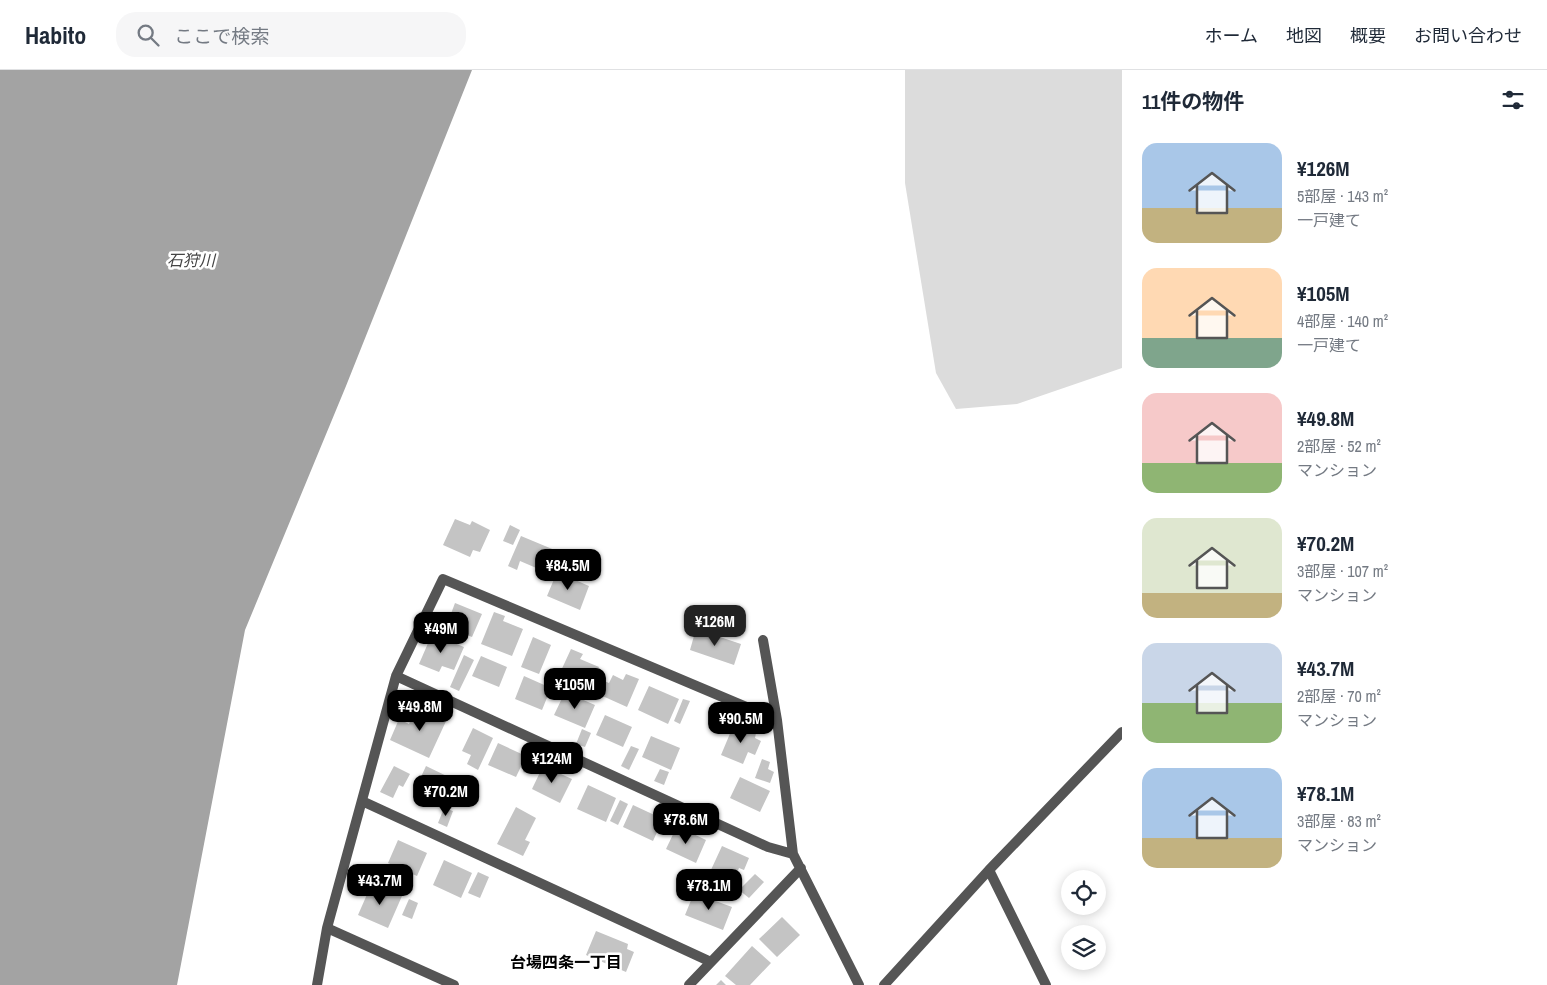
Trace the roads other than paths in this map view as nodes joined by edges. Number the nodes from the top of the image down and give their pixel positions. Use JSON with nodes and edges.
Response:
{"nodes":[{"id":1,"x":763,"y":640,"type":"dead end"},
{"id":2,"x":396,"y":676,"type":"junction"},
{"id":3,"x":777,"y":720,"type":"junction"},
{"id":4,"x":1122,"y":732,"type":"edge"},
{"id":5,"x":362,"y":801,"type":"junction"},
{"id":6,"x":793,"y":854,"type":"junction"},
{"id":7,"x":801,"y":868,"type":"junction"},
{"id":8,"x":989,"y":870,"type":"junction"},
{"id":9,"x":327,"y":928,"type":"junction"},
{"id":10,"x":711,"y":962,"type":"junction"},
{"id":11,"x":316,"y":985,"type":"edge"},
{"id":12,"x":454,"y":985,"type":"edge"},
{"id":13,"x":689,"y":985,"type":"edge"},
{"id":14,"x":859,"y":985,"type":"edge"},
{"id":15,"x":884,"y":985,"type":"edge"},
{"id":16,"x":1046,"y":985,"type":"edge"}],
"edges":[{"from":1,"to":3,"type":"street"},
{"from":2,"to":3,"type":"street"},
{"from":2,"to":5,"type":"street"},
{"from":2,"to":6,"type":"street"},
{"from":3,"to":6,"type":"street"},
{"from":4,"to":8,"type":"street"},
{"from":5,"to":9,"type":"street"},
{"from":5,"to":10,"type":"street"},
{"from":6,"to":7,"type":"street"},
{"from":7,"to":10,"type":"street"},
{"from":7,"to":14,"type":"street"},
{"from":8,"to":15,"type":"street"},
{"from":8,"to":16,"type":"street"},
{"from":9,"to":11,"type":"street"},
{"from":9,"to":12,"type":"street"},
{"from":10,"to":13,"type":"street"}]}
